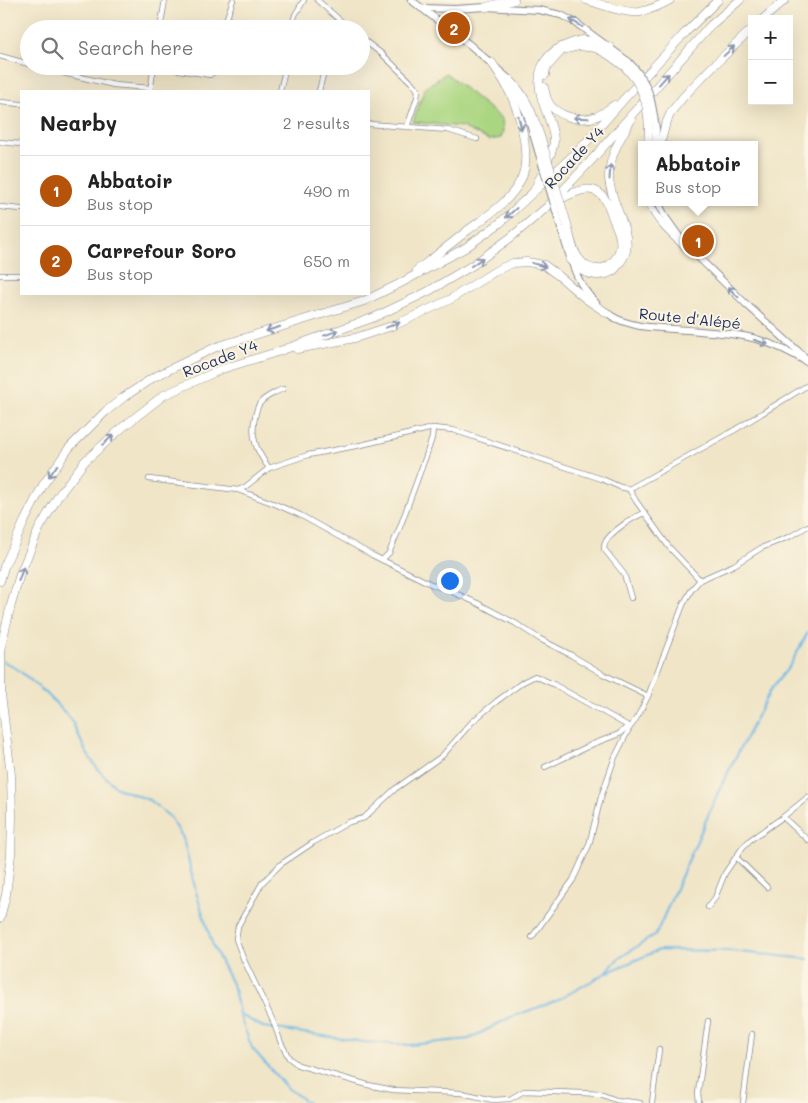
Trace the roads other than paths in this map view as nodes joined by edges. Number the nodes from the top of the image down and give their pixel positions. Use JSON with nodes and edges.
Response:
{"nodes":[{"id":1,"x":165,"y":0,"type":"edge"},
{"id":2,"x":233,"y":0,"type":"edge"},
{"id":3,"x":304,"y":0,"type":"edge"},
{"id":4,"x":317,"y":0,"type":"edge"},
{"id":5,"x":410,"y":0,"type":"edge"},
{"id":6,"x":514,"y":0,"type":"edge"},
{"id":7,"x":586,"y":0,"type":"edge"},
{"id":8,"x":670,"y":0,"type":"edge"},
{"id":9,"x":718,"y":0,"type":"edge"},
{"id":10,"x":740,"y":0,"type":"edge"},
{"id":11,"x":785,"y":0,"type":"edge"},
{"id":12,"x":486,"y":7,"type":"junction"},
{"id":13,"x":421,"y":8,"type":"junction"},
{"id":14,"x":768,"y":15,"type":"edge"},
{"id":15,"x":162,"y":20,"type":"edge"},
{"id":16,"x":226,"y":20,"type":"edge"},
{"id":17,"x":294,"y":20,"type":"edge"},
{"id":18,"x":340,"y":20,"type":"edge"},
{"id":19,"x":748,"y":33,"type":"edge"},
{"id":20,"x":370,"y":45,"type":"edge"},
{"id":21,"x":610,"y":47,"type":"junction"},
{"id":22,"x":0,"y":56,"type":"edge"},
{"id":23,"x":20,"y":62,"type":"edge"},
{"id":24,"x":492,"y":63,"type":"junction"},
{"id":25,"x":627,"y":64,"type":"junction"},
{"id":26,"x":72,"y":75,"type":"edge"},
{"id":27,"x":152,"y":75,"type":"edge"},
{"id":28,"x":284,"y":75,"type":"edge"},
{"id":29,"x":323,"y":75,"type":"edge"},
{"id":30,"x":510,"y":80,"type":"joint"},
{"id":31,"x":150,"y":89,"type":"edge"},
{"id":32,"x":280,"y":90,"type":"edge"},
{"id":33,"x":319,"y":90,"type":"edge"},
{"id":34,"x":624,"y":99,"type":"junction"},
{"id":35,"x":0,"y":102,"type":"edge"},
{"id":36,"x":20,"y":104,"type":"edge"},
{"id":37,"x":640,"y":106,"type":"junction"},
{"id":38,"x":370,"y":124,"type":"edge"},
{"id":39,"x":407,"y":127,"type":"junction"},
{"id":40,"x":653,"y":129,"type":"junction"},
{"id":41,"x":477,"y":139,"type":"dead end"},
{"id":42,"x":649,"y":141,"type":"edge"},
{"id":43,"x":654,"y":141,"type":"edge"},
{"id":44,"x":661,"y":141,"type":"edge"},
{"id":45,"x":0,"y":142,"type":"edge"},
{"id":46,"x":20,"y":144,"type":"edge"},
{"id":47,"x":532,"y":195,"type":"junction"},
{"id":48,"x":652,"y":206,"type":"edge"},
{"id":49,"x":659,"y":206,"type":"edge"},
{"id":50,"x":0,"y":207,"type":"edge"},
{"id":51,"x":547,"y":207,"type":"junction"},
{"id":52,"x":20,"y":208,"type":"edge"},
{"id":53,"x":564,"y":226,"type":"junction"},
{"id":54,"x":694,"y":254,"type":"junction"},
{"id":55,"x":570,"y":260,"type":"junction"},
{"id":56,"x":0,"y":275,"type":"edge"},
{"id":57,"x":20,"y":275,"type":"edge"},
{"id":58,"x":399,"y":284,"type":"junction"},
{"id":59,"x":607,"y":313,"type":"junction"},
{"id":60,"x":278,"y":352,"type":"junction"},
{"id":61,"x":808,"y":362,"type":"edge"},
{"id":62,"x":808,"y":385,"type":"edge"},
{"id":63,"x":283,"y":389,"type":"dead end"},
{"id":64,"x":433,"y":428,"type":"junction"},
{"id":65,"x":269,"y":468,"type":"junction"},
{"id":66,"x":149,"y":479,"type":"dead end"},
{"id":67,"x":629,"y":489,"type":"junction"},
{"id":68,"x":238,"y":490,"type":"junction"},
{"id":69,"x":645,"y":513,"type":"junction"},
{"id":70,"x":808,"y":526,"type":"edge"},
{"id":71,"x":382,"y":560,"type":"junction"},
{"id":72,"x":700,"y":580,"type":"junction"},
{"id":73,"x":0,"y":581,"type":"edge"},
{"id":74,"x":631,"y":598,"type":"dead end"},
{"id":75,"x":1,"y":694,"type":"edge"},
{"id":76,"x":648,"y":696,"type":"junction"},
{"id":77,"x":629,"y":726,"type":"junction"},
{"id":78,"x":544,"y":767,"type":"dead end"},
{"id":79,"x":808,"y":797,"type":"edge"},
{"id":80,"x":783,"y":817,"type":"junction"},
{"id":81,"x":808,"y":840,"type":"edge"},
{"id":82,"x":736,"y":858,"type":"junction"},
{"id":83,"x":767,"y":887,"type":"dead end"},
{"id":84,"x":708,"y":907,"type":"dead end"},
{"id":85,"x":0,"y":918,"type":"edge"},
{"id":86,"x":532,"y":937,"type":"dead end"},
{"id":87,"x":708,"y":1021,"type":"dead end"},
{"id":88,"x":752,"y":1034,"type":"dead end"},
{"id":89,"x":659,"y":1049,"type":"dead end"},
{"id":90,"x":614,"y":1101,"type":"edge"},
{"id":91,"x":640,"y":1103,"type":"edge"},
{"id":92,"x":652,"y":1103,"type":"edge"},
{"id":93,"x":699,"y":1103,"type":"edge"},
{"id":94,"x":743,"y":1103,"type":"edge"}],
"edges":[{"from":1,"to":15,"type":"street"},
{"from":2,"to":16,"type":"street"},
{"from":3,"to":17,"type":"street"},
{"from":4,"to":18,"type":"street"},
{"from":5,"to":13,"type":"main road"},
{"from":6,"to":12,"type":"highway"},
{"from":7,"to":8,"type":"highway"},
{"from":9,"to":34,"type":"highway","name":"Rocade Y4"},
{"from":37,"to":10,"type":"highway","name":"Rocade Y4","one_way":true},
{"from":11,"to":14,"type":"highway"},
{"from":12,"to":13,"type":"main road"},
{"from":21,"to":12,"type":"main road","one_way":true},
{"from":13,"to":24,"type":"main road"},
{"from":44,"to":19,"type":"highway","one_way":true},
{"from":20,"to":39,"type":"street"},
{"from":21,"to":25,"type":"main road"},
{"from":21,"to":47,"type":"highway"},
{"from":22,"to":23,"type":"street"},
{"from":24,"to":30,"type":"main road"},
{"from":24,"to":58,"type":"highway","one_way":true},
{"from":34,"to":25,"type":"highway","one_way":true},
{"from":25,"to":40,"type":"highway","bridge":true},
{"from":26,"to":31,"type":"street"},
{"from":27,"to":31,"type":"street"},
{"from":28,"to":32,"type":"street"},
{"from":29,"to":33,"type":"street"},
{"from":30,"to":53,"type":"highway","bridge":true},
{"from":34,"to":47,"type":"highway","name":"Rocade Y4"},
{"from":35,"to":36,"type":"street"},
{"from":37,"to":51,"type":"highway","name":"Rocade Y4"},
{"from":55,"to":37,"type":"highway","one_way":true},
{"from":38,"to":39,"type":"street"},
{"from":39,"to":41,"type":"street"},
{"from":40,"to":42,"type":"highway"},
{"from":40,"to":43,"type":"main road"},
{"from":45,"to":46,"type":"street"},
{"from":47,"to":58,"type":"highway","name":"Rocade Y4","one_way":true},
{"from":48,"to":54,"type":"highway"},
{"from":49,"to":54,"type":"main road","name":"Route d'Alépé"},
{"from":50,"to":52,"type":"street"},
{"from":51,"to":53,"type":"highway"},
{"from":60,"to":51,"type":"highway","name":"Rocade Y4","one_way":true},
{"from":53,"to":55,"type":"main road","name":"Route d'Alépé"},
{"from":61,"to":54,"type":"main road","name":"Route d'Alépé","one_way":true},
{"from":55,"to":59,"type":"main road","name":"Route d'Alépé"},
{"from":56,"to":57,"type":"street"},
{"from":58,"to":73,"type":"highway","name":"Rocade Y4","one_way":true},
{"from":60,"to":59,"type":"highway","one_way":true},
{"from":59,"to":61,"type":"main road","name":"Route d'Alépé","one_way":true},
{"from":75,"to":60,"type":"highway","name":"Rocade Y4","one_way":true},
{"from":62,"to":67,"type":"street"},
{"from":63,"to":65,"type":"street"},
{"from":64,"to":65,"type":"street"},
{"from":64,"to":67,"type":"street"},
{"from":64,"to":71,"type":"street"},
{"from":65,"to":68,"type":"street"},
{"from":66,"to":68,"type":"street"},
{"from":67,"to":69,"type":"street"},
{"from":68,"to":71,"type":"street"},
{"from":69,"to":72,"type":"street"},
{"from":69,"to":74,"type":"street"},
{"from":70,"to":72,"type":"street"},
{"from":71,"to":76,"type":"street"},
{"from":72,"to":76,"type":"street"},
{"from":75,"to":85,"type":"highway","name":"Rocade Y4"},
{"from":76,"to":77,"type":"street"},
{"from":77,"to":78,"type":"street"},
{"from":77,"to":86,"type":"street"},
{"from":77,"to":90,"type":"street"},
{"from":79,"to":80,"type":"street"},
{"from":80,"to":81,"type":"street"},
{"from":80,"to":82,"type":"street"},
{"from":82,"to":83,"type":"street"},
{"from":82,"to":84,"type":"street"},
{"from":87,"to":93,"type":"street"},
{"from":88,"to":94,"type":"street"},
{"from":89,"to":92,"type":"street"},
{"from":90,"to":91,"type":"street"}]}
